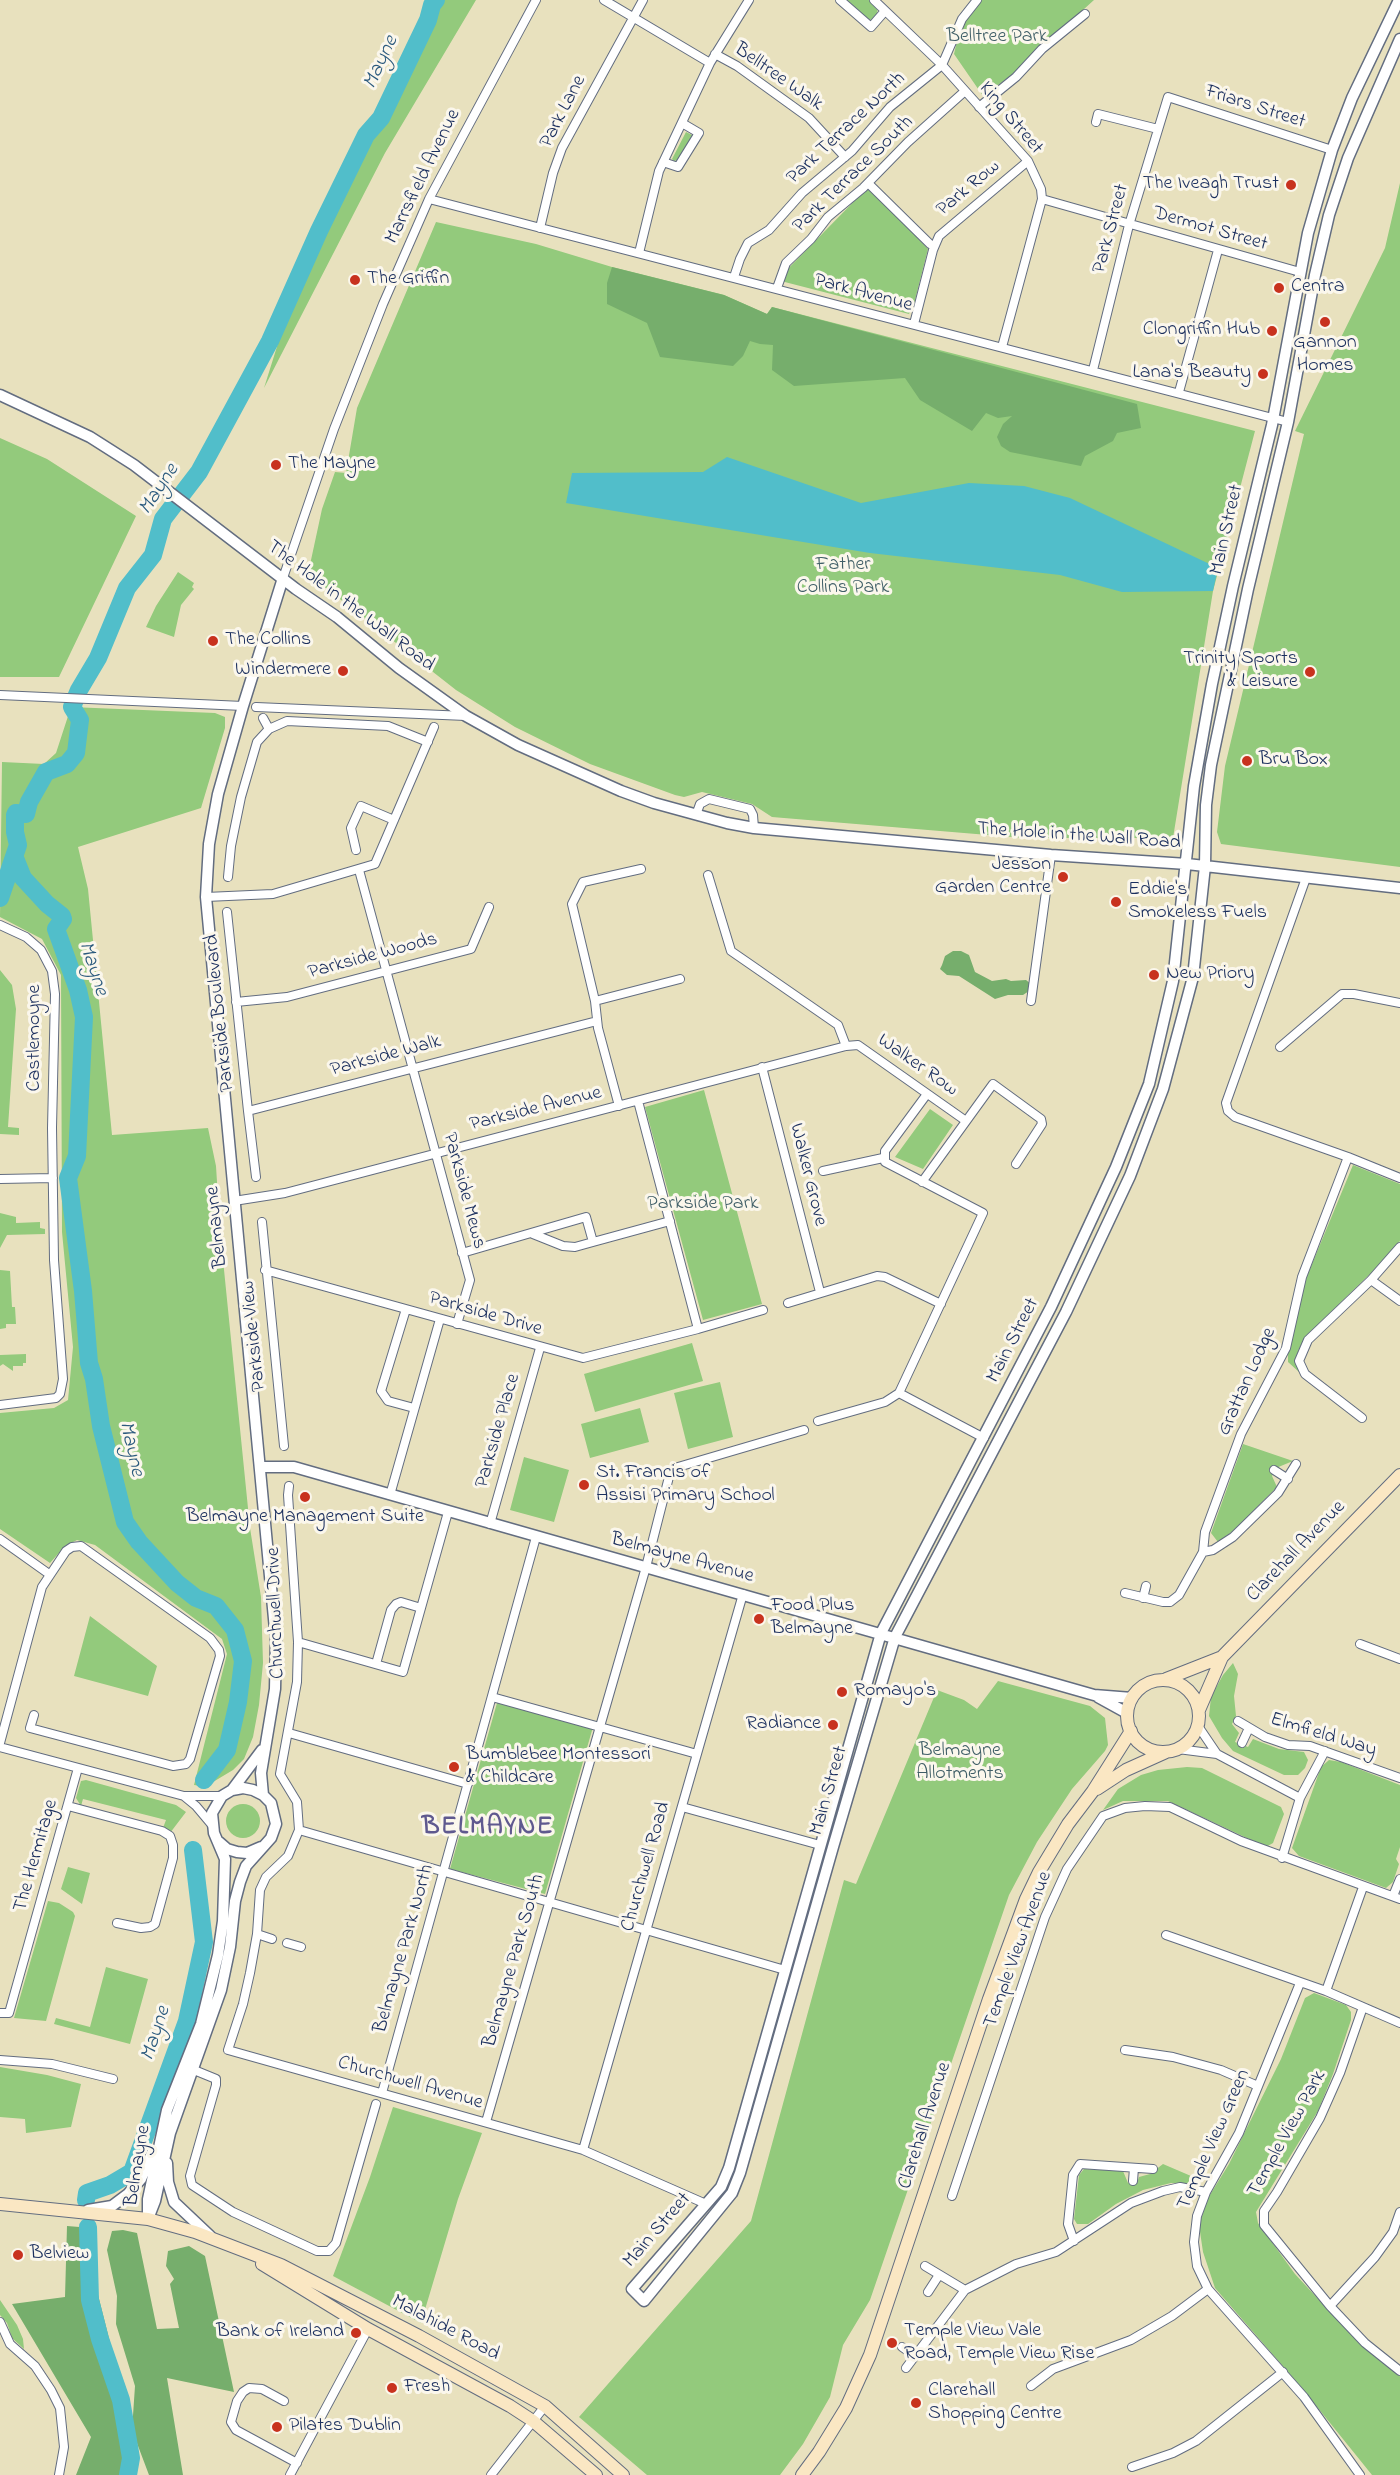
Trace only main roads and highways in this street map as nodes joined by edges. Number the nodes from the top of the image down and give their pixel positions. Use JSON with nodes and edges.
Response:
{"nodes":[{"id":1,"x":1400,"y":1475,"type":"edge"},
{"id":2,"x":1222,"y":1657,"type":"junction"},
{"id":3,"x":1167,"y":1679,"type":"junction"},
{"id":4,"x":1199,"y":1710,"type":"junction"},
{"id":5,"x":1131,"y":1731,"type":"junction"},
{"id":6,"x":1172,"y":1750,"type":"junction"},
{"id":7,"x":1093,"y":1791,"type":"junction"},
{"id":8,"x":0,"y":2204,"type":"edge"},
{"id":9,"x":230,"y":2245,"type":"junction"},
{"id":10,"x":596,"y":2475,"type":"edge"},
{"id":11,"x":623,"y":2475,"type":"edge"},
{"id":12,"x":801,"y":2475,"type":"edge"}],
"edges":[{"from":1,"to":2,"type":"main road","name":"Clarehall Avenue"},
{"from":2,"to":3,"type":"main road","name":"Clarehall Avenue"},
{"from":2,"to":4,"type":"main road","name":"Clarehall Avenue"},
{"from":3,"to":4,"type":"main road"},
{"from":3,"to":5,"type":"main road"},
{"from":4,"to":6,"type":"main road"},
{"from":5,"to":6,"type":"main road"},
{"from":5,"to":7,"type":"main road","name":"Clarehall Avenue"},
{"from":6,"to":7,"type":"main road","name":"Clarehall Avenue"},
{"from":7,"to":12,"type":"main road","name":"Clarehall Avenue"},
{"from":8,"to":9,"type":"main road","name":"Malahide Road"},
{"from":9,"to":10,"type":"main road","name":"Malahide Road"},
{"from":9,"to":11,"type":"main road","name":"Malahide Road"}]}
